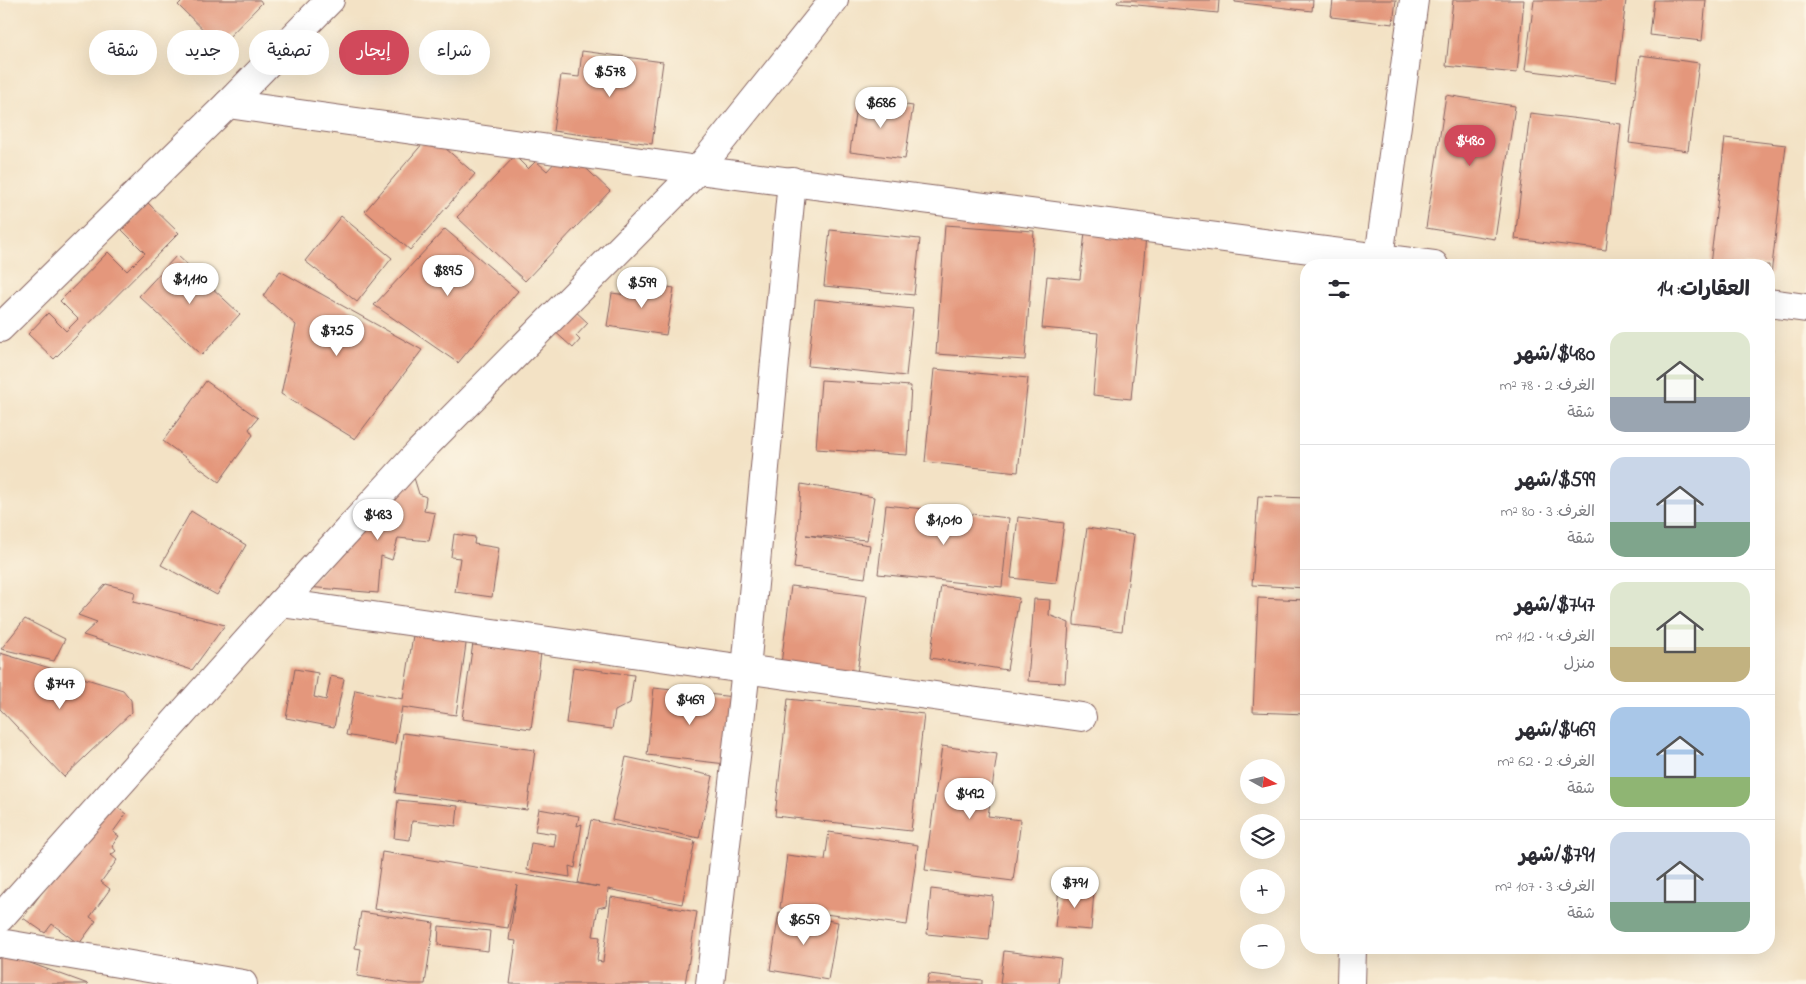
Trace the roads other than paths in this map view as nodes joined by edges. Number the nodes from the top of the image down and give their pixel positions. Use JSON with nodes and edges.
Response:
{"nodes":[{"id":1,"x":330,"y":0,"type":"edge"},
{"id":2,"x":834,"y":0,"type":"edge"},
{"id":3,"x":1414,"y":0,"type":"edge"},
{"id":4,"x":228,"y":104,"type":"junction"},
{"id":5,"x":698,"y":170,"type":"junction"},
{"id":6,"x":792,"y":181,"type":"junction"},
{"id":7,"x":1356,"y":259,"type":"edge"},
{"id":8,"x":1378,"y":259,"type":"edge"},
{"id":9,"x":1775,"y":304,"type":"edge"},
{"id":10,"x":1806,"y":308,"type":"edge"},
{"id":11,"x":0,"y":328,"type":"edge"},
{"id":12,"x":281,"y":603,"type":"junction"},
{"id":13,"x":746,"y":669,"type":"junction"},
{"id":14,"x":1082,"y":718,"type":"dead end"},
{"id":15,"x":0,"y":918,"type":"edge"},
{"id":16,"x":0,"y":943,"type":"edge"},
{"id":17,"x":1352,"y":954,"type":"edge"},
{"id":18,"x":243,"y":984,"type":"edge"},
{"id":19,"x":710,"y":984,"type":"edge"},
{"id":20,"x":1351,"y":984,"type":"edge"}],
"edges":[{"from":1,"to":4,"type":"street"},
{"from":2,"to":5,"type":"street"},
{"from":3,"to":8,"type":"street"},
{"from":4,"to":5,"type":"street"},
{"from":4,"to":11,"type":"street"},
{"from":5,"to":6,"type":"street"},
{"from":5,"to":12,"type":"street"},
{"from":6,"to":7,"type":"street"},
{"from":6,"to":13,"type":"street"},
{"from":9,"to":10,"type":"street"},
{"from":12,"to":13,"type":"street"},
{"from":12,"to":15,"type":"street"},
{"from":13,"to":14,"type":"street"},
{"from":13,"to":19,"type":"street"},
{"from":16,"to":18,"type":"street"},
{"from":17,"to":20,"type":"street"}]}
